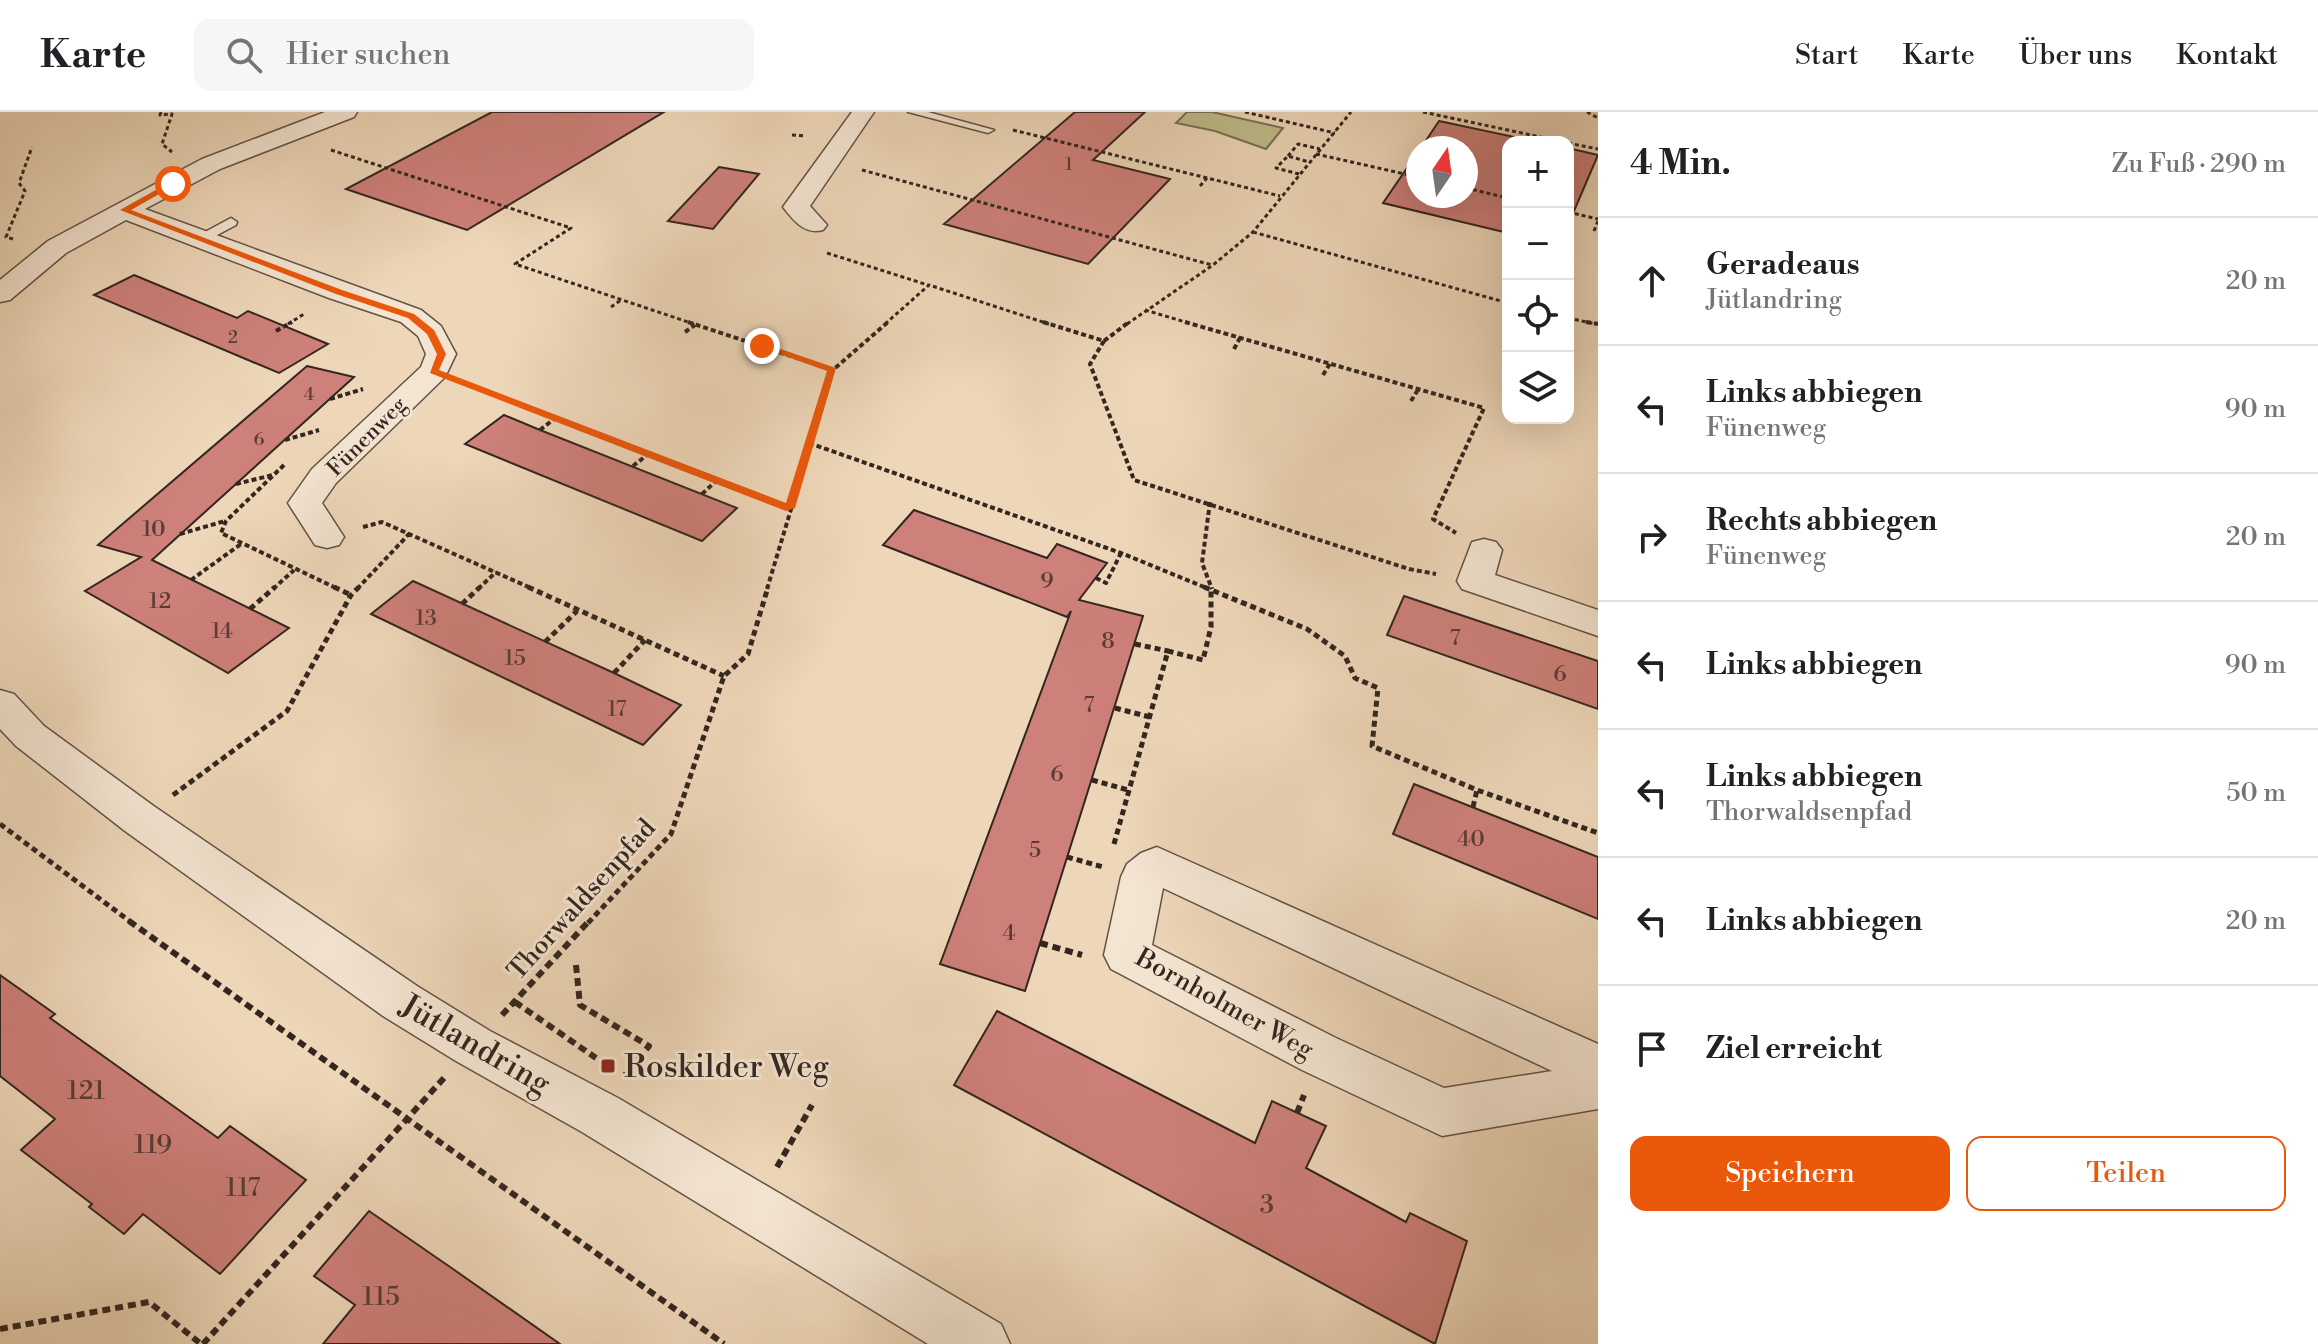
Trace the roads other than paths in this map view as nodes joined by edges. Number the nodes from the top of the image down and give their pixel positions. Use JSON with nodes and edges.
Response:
{"nodes":[{"id":1,"x":346,"y":112,"type":"edge"},
{"id":2,"x":863,"y":112,"type":"edge"},
{"id":3,"x":914,"y":112,"type":"edge"},
{"id":4,"x":988,"y":130,"type":"road end"},
{"id":5,"x":124,"y":210,"type":"junction"},
{"id":6,"x":231,"y":222,"type":"dead end"},
{"id":7,"x":814,"y":225,"type":"road end"},
{"id":8,"x":199,"y":239,"type":"junction"},
{"id":9,"x":0,"y":294,"type":"edge"},
{"id":10,"x":327,"y":537,"type":"road end"},
{"id":11,"x":1484,"y":550,"type":"dead end"},
{"id":12,"x":1598,"y":623,"type":"edge"},
{"id":13,"x":0,"y":704,"type":"edge"},
{"id":14,"x":1598,"y":1068,"type":"edge"},
{"id":15,"x":1598,"y":1086,"type":"edge"},
{"id":16,"x":981,"y":1344,"type":"edge"}],
"edges":[{"from":1,"to":5,"type":"street"},
{"from":2,"to":7,"type":"street"},
{"from":3,"to":4,"type":"lane"},
{"from":5,"to":8,"type":"street"},
{"from":5,"to":9,"type":"street"},
{"from":6,"to":8,"type":"lane"},
{"from":8,"to":10,"type":"street","name":"Fünenweg"},
{"from":11,"to":12,"type":"street"},
{"from":13,"to":16,"type":"street","name":"Jütlandring"},
{"from":14,"to":15,"type":"street","name":"Bornholmer Weg"}]}
